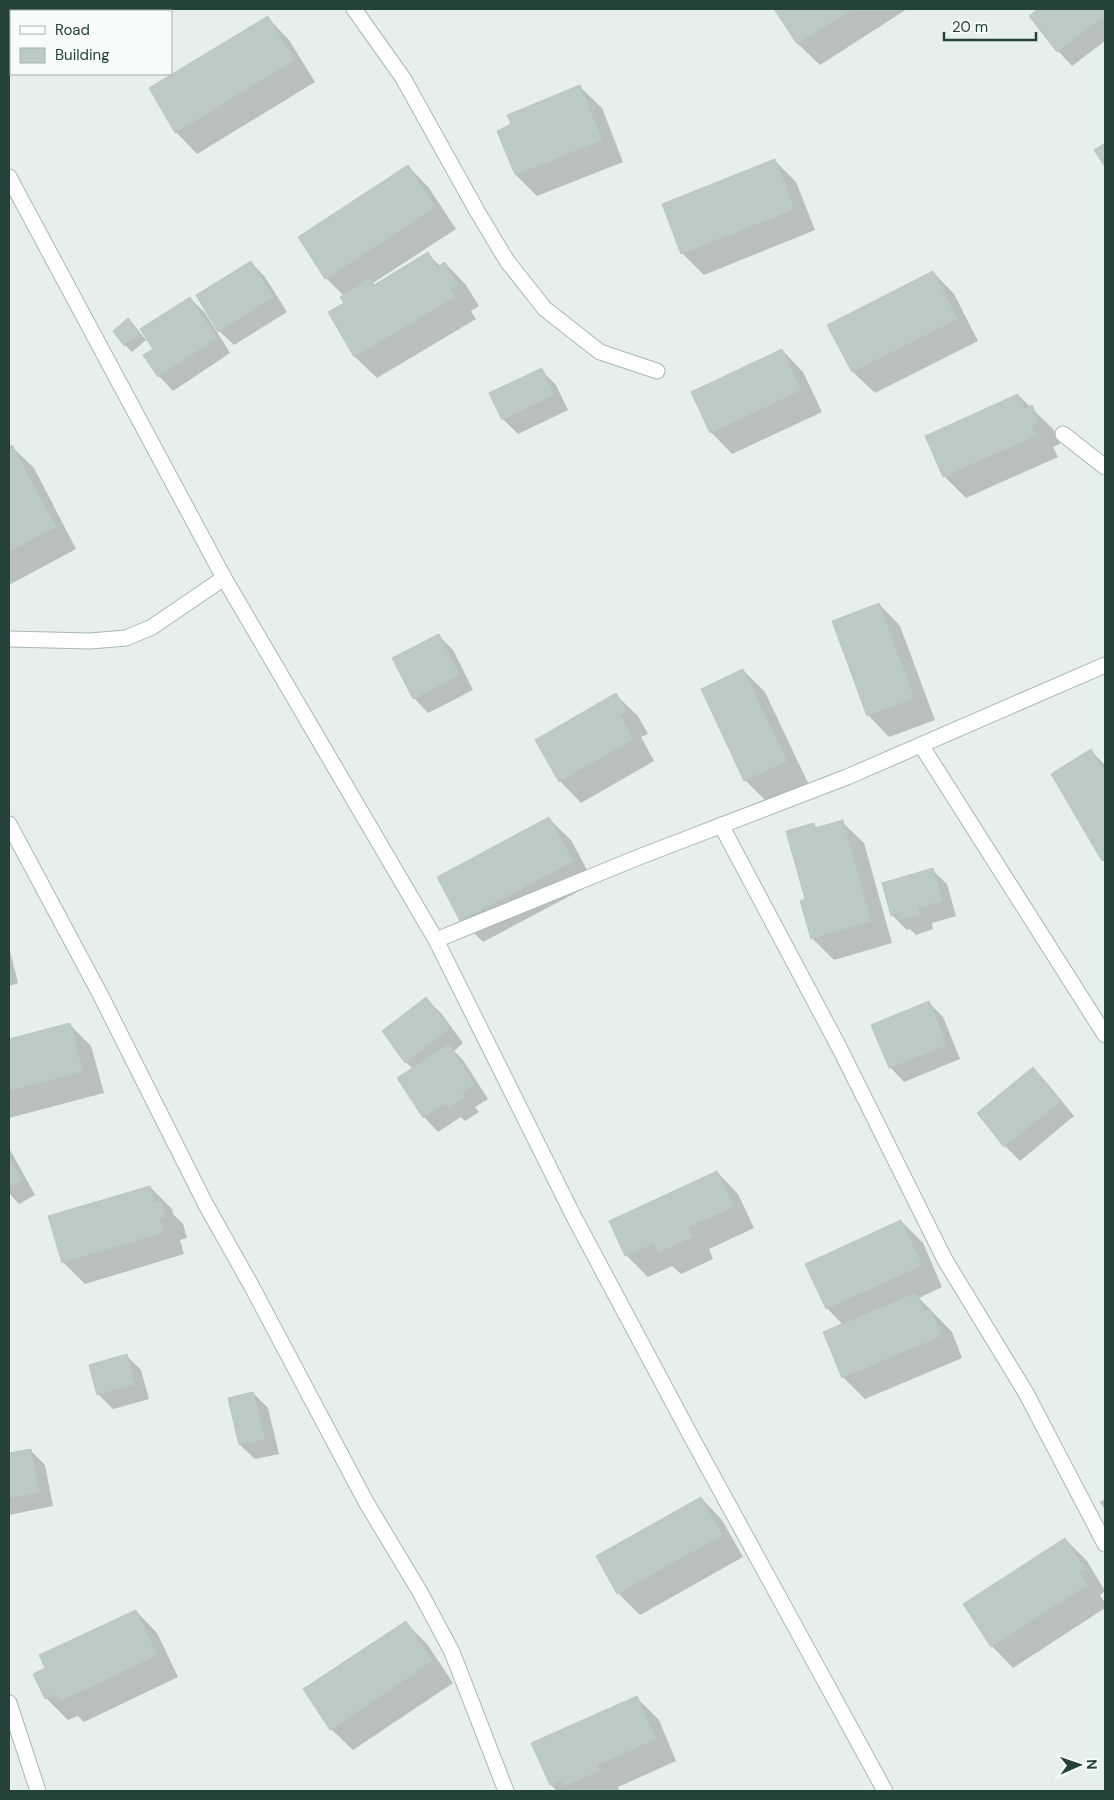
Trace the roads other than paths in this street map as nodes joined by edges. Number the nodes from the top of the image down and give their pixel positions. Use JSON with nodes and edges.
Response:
{"nodes":[{"id":1,"x":354,"y":9,"type":"edge"},
{"id":2,"x":9,"y":177,"type":"edge"},
{"id":3,"x":657,"y":372,"type":"dead end"},
{"id":4,"x":1063,"y":434,"type":"dead end"},
{"id":5,"x":1105,"y":467,"type":"edge"},
{"id":6,"x":224,"y":578,"type":"junction"},
{"id":7,"x":9,"y":639,"type":"edge"},
{"id":8,"x":1105,"y":665,"type":"edge"},
{"id":9,"x":921,"y":745,"type":"junction"},
{"id":10,"x":9,"y":824,"type":"edge"},
{"id":11,"x":721,"y":826,"type":"junction"},
{"id":12,"x":436,"y":940,"type":"junction"},
{"id":13,"x":1105,"y":1035,"type":"edge"},
{"id":14,"x":1105,"y":1544,"type":"edge"},
{"id":15,"x":9,"y":1703,"type":"edge"},
{"id":16,"x":38,"y":1791,"type":"edge"},
{"id":17,"x":506,"y":1791,"type":"edge"},
{"id":18,"x":885,"y":1791,"type":"edge"}],
"edges":[{"from":1,"to":3,"type":"street"},
{"from":2,"to":6,"type":"street"},
{"from":4,"to":5,"type":"street"},
{"from":6,"to":7,"type":"street"},
{"from":6,"to":12,"type":"street"},
{"from":8,"to":9,"type":"street"},
{"from":9,"to":11,"type":"street"},
{"from":9,"to":13,"type":"street"},
{"from":10,"to":17,"type":"street"},
{"from":11,"to":12,"type":"street"},
{"from":11,"to":14,"type":"street"},
{"from":12,"to":18,"type":"street"},
{"from":15,"to":16,"type":"street"}]}
